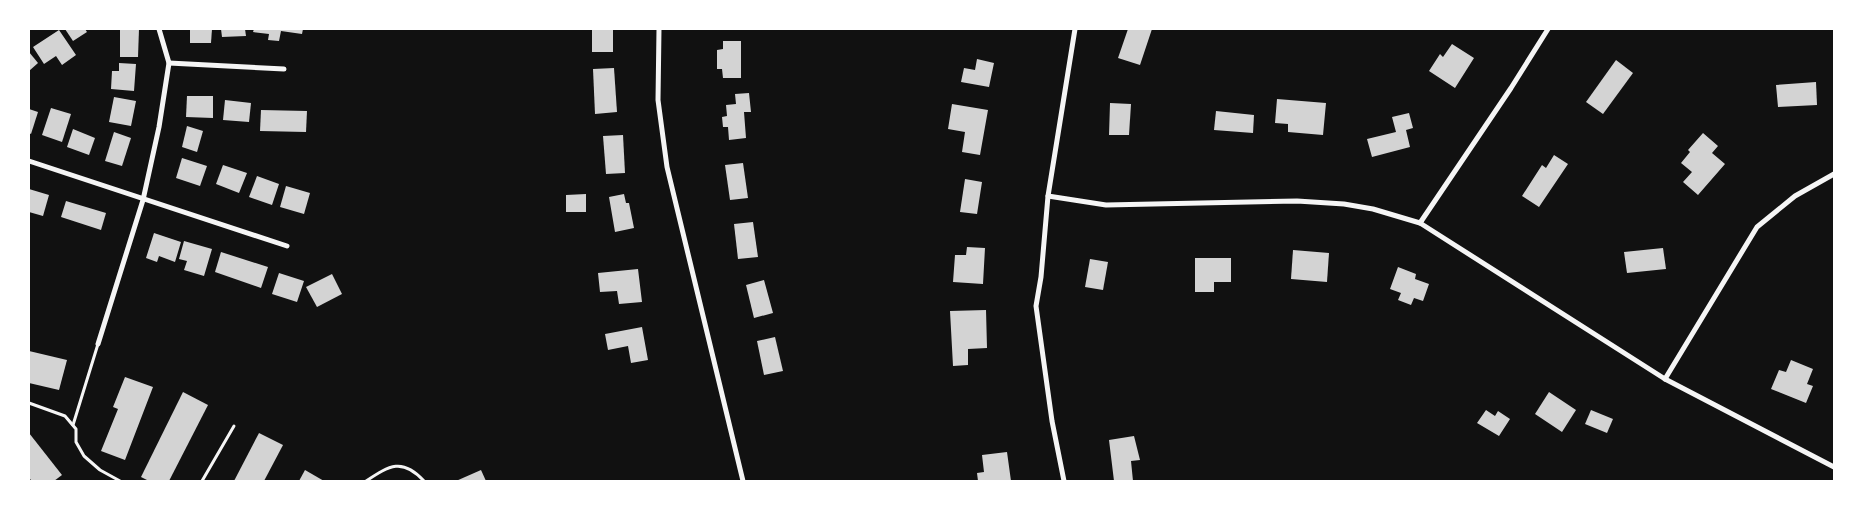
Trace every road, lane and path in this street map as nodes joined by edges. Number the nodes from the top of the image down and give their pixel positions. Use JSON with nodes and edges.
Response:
{"nodes":[{"id":1,"x":159,"y":29,"type":"edge"},
{"id":2,"x":659,"y":29,"type":"edge"},
{"id":3,"x":1075,"y":29,"type":"edge"},
{"id":4,"x":1548,"y":29,"type":"edge"},
{"id":5,"x":169,"y":64,"type":"junction"},
{"id":6,"x":284,"y":69,"type":"dead end"},
{"id":7,"x":29,"y":161,"type":"edge"},
{"id":8,"x":1834,"y":174,"type":"edge"},
{"id":9,"x":1048,"y":196,"type":"junction"},
{"id":10,"x":144,"y":200,"type":"junction"},
{"id":11,"x":1420,"y":224,"type":"junction"},
{"id":12,"x":287,"y":246,"type":"dead end"},
{"id":13,"x":98,"y":344,"type":"joint"},
{"id":14,"x":1665,"y":379,"type":"junction"},
{"id":15,"x":29,"y":403,"type":"edge"},
{"id":16,"x":73,"y":426,"type":"junction"},
{"id":17,"x":234,"y":426,"type":"dead end"},
{"id":18,"x":1834,"y":467,"type":"edge"},
{"id":19,"x":120,"y":481,"type":"edge"},
{"id":20,"x":202,"y":481,"type":"edge"},
{"id":21,"x":366,"y":481,"type":"edge"},
{"id":22,"x":424,"y":481,"type":"edge"},
{"id":23,"x":743,"y":481,"type":"edge"},
{"id":24,"x":1064,"y":481,"type":"edge"}],
"edges":[{"from":1,"to":5,"type":"street"},
{"from":2,"to":23,"type":"street"},
{"from":3,"to":9,"type":"street"},
{"from":4,"to":11,"type":"street"},
{"from":5,"to":6,"type":"street"},
{"from":5,"to":10,"type":"street"},
{"from":7,"to":10,"type":"street"},
{"from":8,"to":14,"type":"street"},
{"from":9,"to":11,"type":"street"},
{"from":9,"to":24,"type":"street"},
{"from":10,"to":12,"type":"street"},
{"from":10,"to":13,"type":"street"},
{"from":11,"to":14,"type":"street"},
{"from":13,"to":16,"type":"lane"},
{"from":14,"to":18,"type":"street"},
{"from":15,"to":16,"type":"lane"},
{"from":16,"to":19,"type":"lane"},
{"from":17,"to":20,"type":"lane"},
{"from":21,"to":22,"type":"lane"}]}
